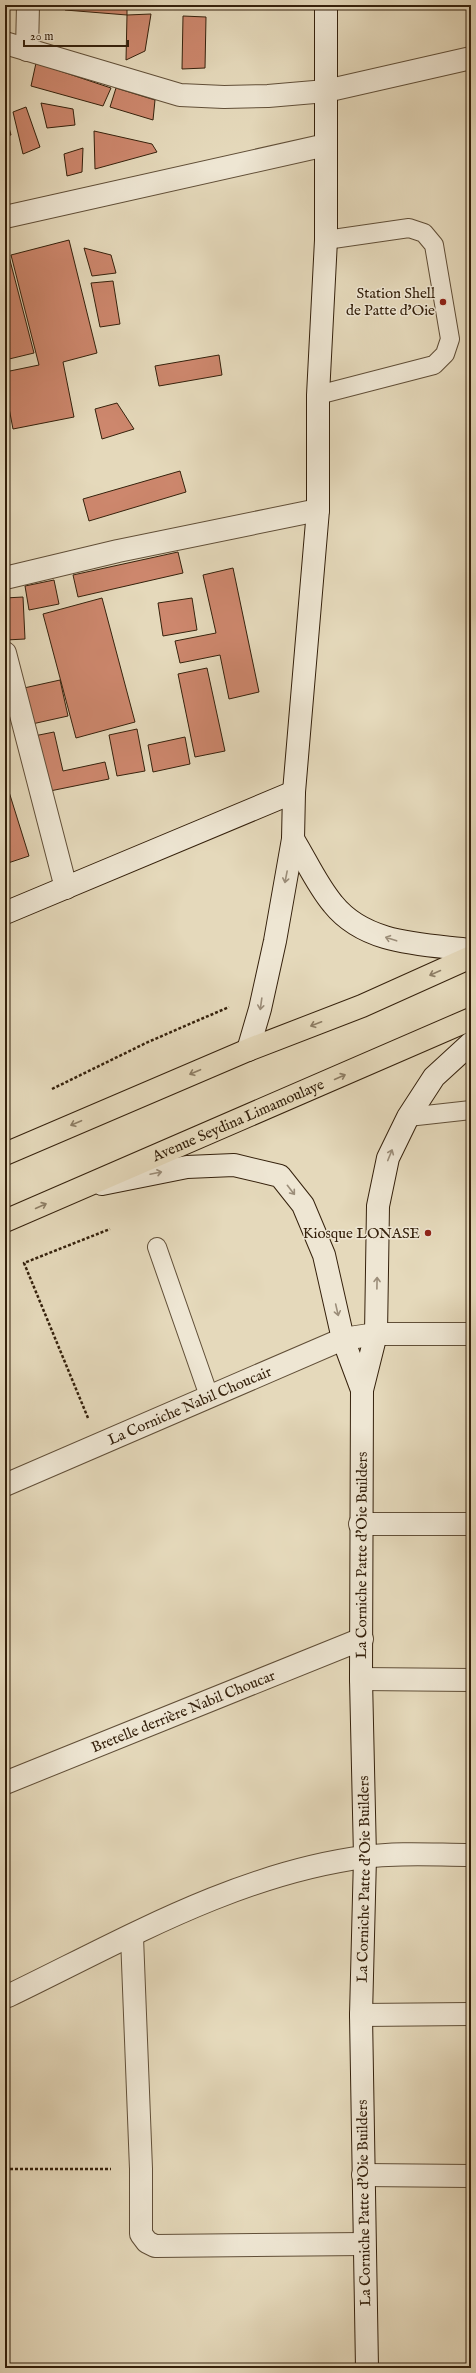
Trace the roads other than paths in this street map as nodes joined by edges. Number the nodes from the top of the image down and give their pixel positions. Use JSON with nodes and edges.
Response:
{"nodes":[{"id":1,"x":28,"y":5,"type":"edge"},
{"id":2,"x":326,"y":5,"type":"edge"},
{"id":3,"x":5,"y":43,"type":"edge"},
{"id":4,"x":26,"y":50,"type":"junction"},
{"id":5,"x":471,"y":58,"type":"edge"},
{"id":6,"x":326,"y":91,"type":"junction"},
{"id":7,"x":326,"y":146,"type":"junction"},
{"id":8,"x":5,"y":217,"type":"edge"},
{"id":9,"x":326,"y":240,"type":"junction"},
{"id":10,"x":318,"y":395,"type":"junction"},
{"id":11,"x":318,"y":510,"type":"junction"},
{"id":12,"x":5,"y":578,"type":"edge"},
{"id":13,"x":5,"y":653,"type":"edge"},
{"id":14,"x":294,"y":792,"type":"junction"},
{"id":15,"x":294,"y":839,"type":"junction"},
{"id":16,"x":66,"y":888,"type":"junction"},
{"id":17,"x":5,"y":913,"type":"edge"},
{"id":18,"x":471,"y":950,"type":"edge"},
{"id":19,"x":471,"y":957,"type":"edge"},
{"id":20,"x":471,"y":1020,"type":"edge"},
{"id":21,"x":471,"y":1043,"type":"edge"},
{"id":22,"x":248,"y":1050,"type":"junction"},
{"id":23,"x":471,"y":1110,"type":"edge"},
{"id":24,"x":408,"y":1117,"type":"junction"},
{"id":25,"x":5,"y":1154,"type":"edge"},
{"id":26,"x":76,"y":1190,"type":"junction"},
{"id":27,"x":5,"y":1221,"type":"edge"},
{"id":28,"x":157,"y":1247,"type":"dead end"},
{"id":29,"x":376,"y":1334,"type":"junction"},
{"id":30,"x":471,"y":1334,"type":"edge"},
{"id":31,"x":344,"y":1339,"type":"junction"},
{"id":32,"x":362,"y":1390,"type":"junction"},
{"id":33,"x":209,"y":1396,"type":"junction"},
{"id":34,"x":5,"y":1485,"type":"edge"},
{"id":35,"x":360,"y":1524,"type":"junction"},
{"id":36,"x":471,"y":1524,"type":"edge"},
{"id":37,"x":362,"y":1639,"type":"junction"},
{"id":38,"x":361,"y":1679,"type":"junction"},
{"id":39,"x":471,"y":1680,"type":"edge"},
{"id":40,"x":5,"y":1783,"type":"edge"},
{"id":41,"x":471,"y":1855,"type":"edge"},
{"id":42,"x":365,"y":1857,"type":"junction"},
{"id":43,"x":132,"y":1937,"type":"junction"},
{"id":44,"x":8,"y":1996,"type":"dead end"},
{"id":45,"x":471,"y":2014,"type":"edge"},
{"id":46,"x":361,"y":2015,"type":"junction"},
{"id":47,"x":363,"y":2175,"type":"junction"},
{"id":48,"x":471,"y":2176,"type":"edge"},
{"id":49,"x":364,"y":2244,"type":"junction"},
{"id":50,"x":367,"y":2368,"type":"edge"}],
"edges":[{"from":1,"to":4,"type":"street"},
{"from":2,"to":6,"type":"street"},
{"from":3,"to":4,"type":"street"},
{"from":4,"to":6,"type":"street"},
{"from":5,"to":6,"type":"street"},
{"from":6,"to":7,"type":"street"},
{"from":7,"to":8,"type":"street"},
{"from":7,"to":9,"type":"street"},
{"from":9,"to":10,"type":"street"},
{"from":9,"to":10,"type":"lane"},
{"from":10,"to":11,"type":"street"},
{"from":11,"to":12,"type":"street"},
{"from":11,"to":14,"type":"street"},
{"from":13,"to":16,"type":"street"},
{"from":14,"to":15,"type":"street"},
{"from":14,"to":16,"type":"street"},
{"from":18,"to":15,"type":"street","one_way":true},
{"from":15,"to":22,"type":"street","one_way":true},
{"from":16,"to":17,"type":"street"},
{"from":19,"to":22,"type":"highway","one_way":true},
{"from":26,"to":20,"type":"highway","name":"Avenue Seydina Limamoulaye","one_way":true},
{"from":21,"to":24,"type":"street"},
{"from":22,"to":25,"type":"highway","one_way":true},
{"from":23,"to":24,"type":"lane"},
{"from":29,"to":24,"type":"street","one_way":true},
{"from":27,"to":26,"type":"highway","name":"Avenue Seydina Limamoulaye","one_way":true},
{"from":26,"to":31,"type":"street","one_way":true},
{"from":28,"to":33,"type":"lane"},
{"from":29,"to":30,"type":"street","name":"La Corniche Nabil Choucair"},
{"from":29,"to":31,"type":"street","name":"La Corniche Nabil Choucair"},
{"from":29,"to":32,"type":"street"},
{"from":31,"to":32,"type":"street"},
{"from":31,"to":33,"type":"street","name":"La Corniche Nabil Choucair"},
{"from":32,"to":35,"type":"street","name":"La Corniche Patte d'Oie Builders"},
{"from":33,"to":34,"type":"street","name":"La Corniche Nabil Choucair"},
{"from":35,"to":36,"type":"street"},
{"from":35,"to":37,"type":"street","name":"La Corniche Patte d'Oie Builders"},
{"from":37,"to":38,"type":"street","name":"La Corniche Patte d'Oie Builders"},
{"from":37,"to":40,"type":"street","name":"Bretelle derrière Nabil Choucar"},
{"from":38,"to":39,"type":"street"},
{"from":38,"to":42,"type":"street","name":"La Corniche Patte d'Oie Builders"},
{"from":41,"to":42,"type":"street"},
{"from":42,"to":43,"type":"street"},
{"from":42,"to":46,"type":"street","name":"La Corniche Patte d'Oie Builders"},
{"from":43,"to":44,"type":"street"},
{"from":43,"to":49,"type":"street"},
{"from":45,"to":46,"type":"street"},
{"from":46,"to":47,"type":"street","name":"La Corniche Patte d'Oie Builders"},
{"from":47,"to":48,"type":"street"},
{"from":47,"to":49,"type":"street","name":"La Corniche Patte d'Oie Builders"},
{"from":49,"to":50,"type":"street","name":"La Corniche Patte d'Oie Builders"}]}
